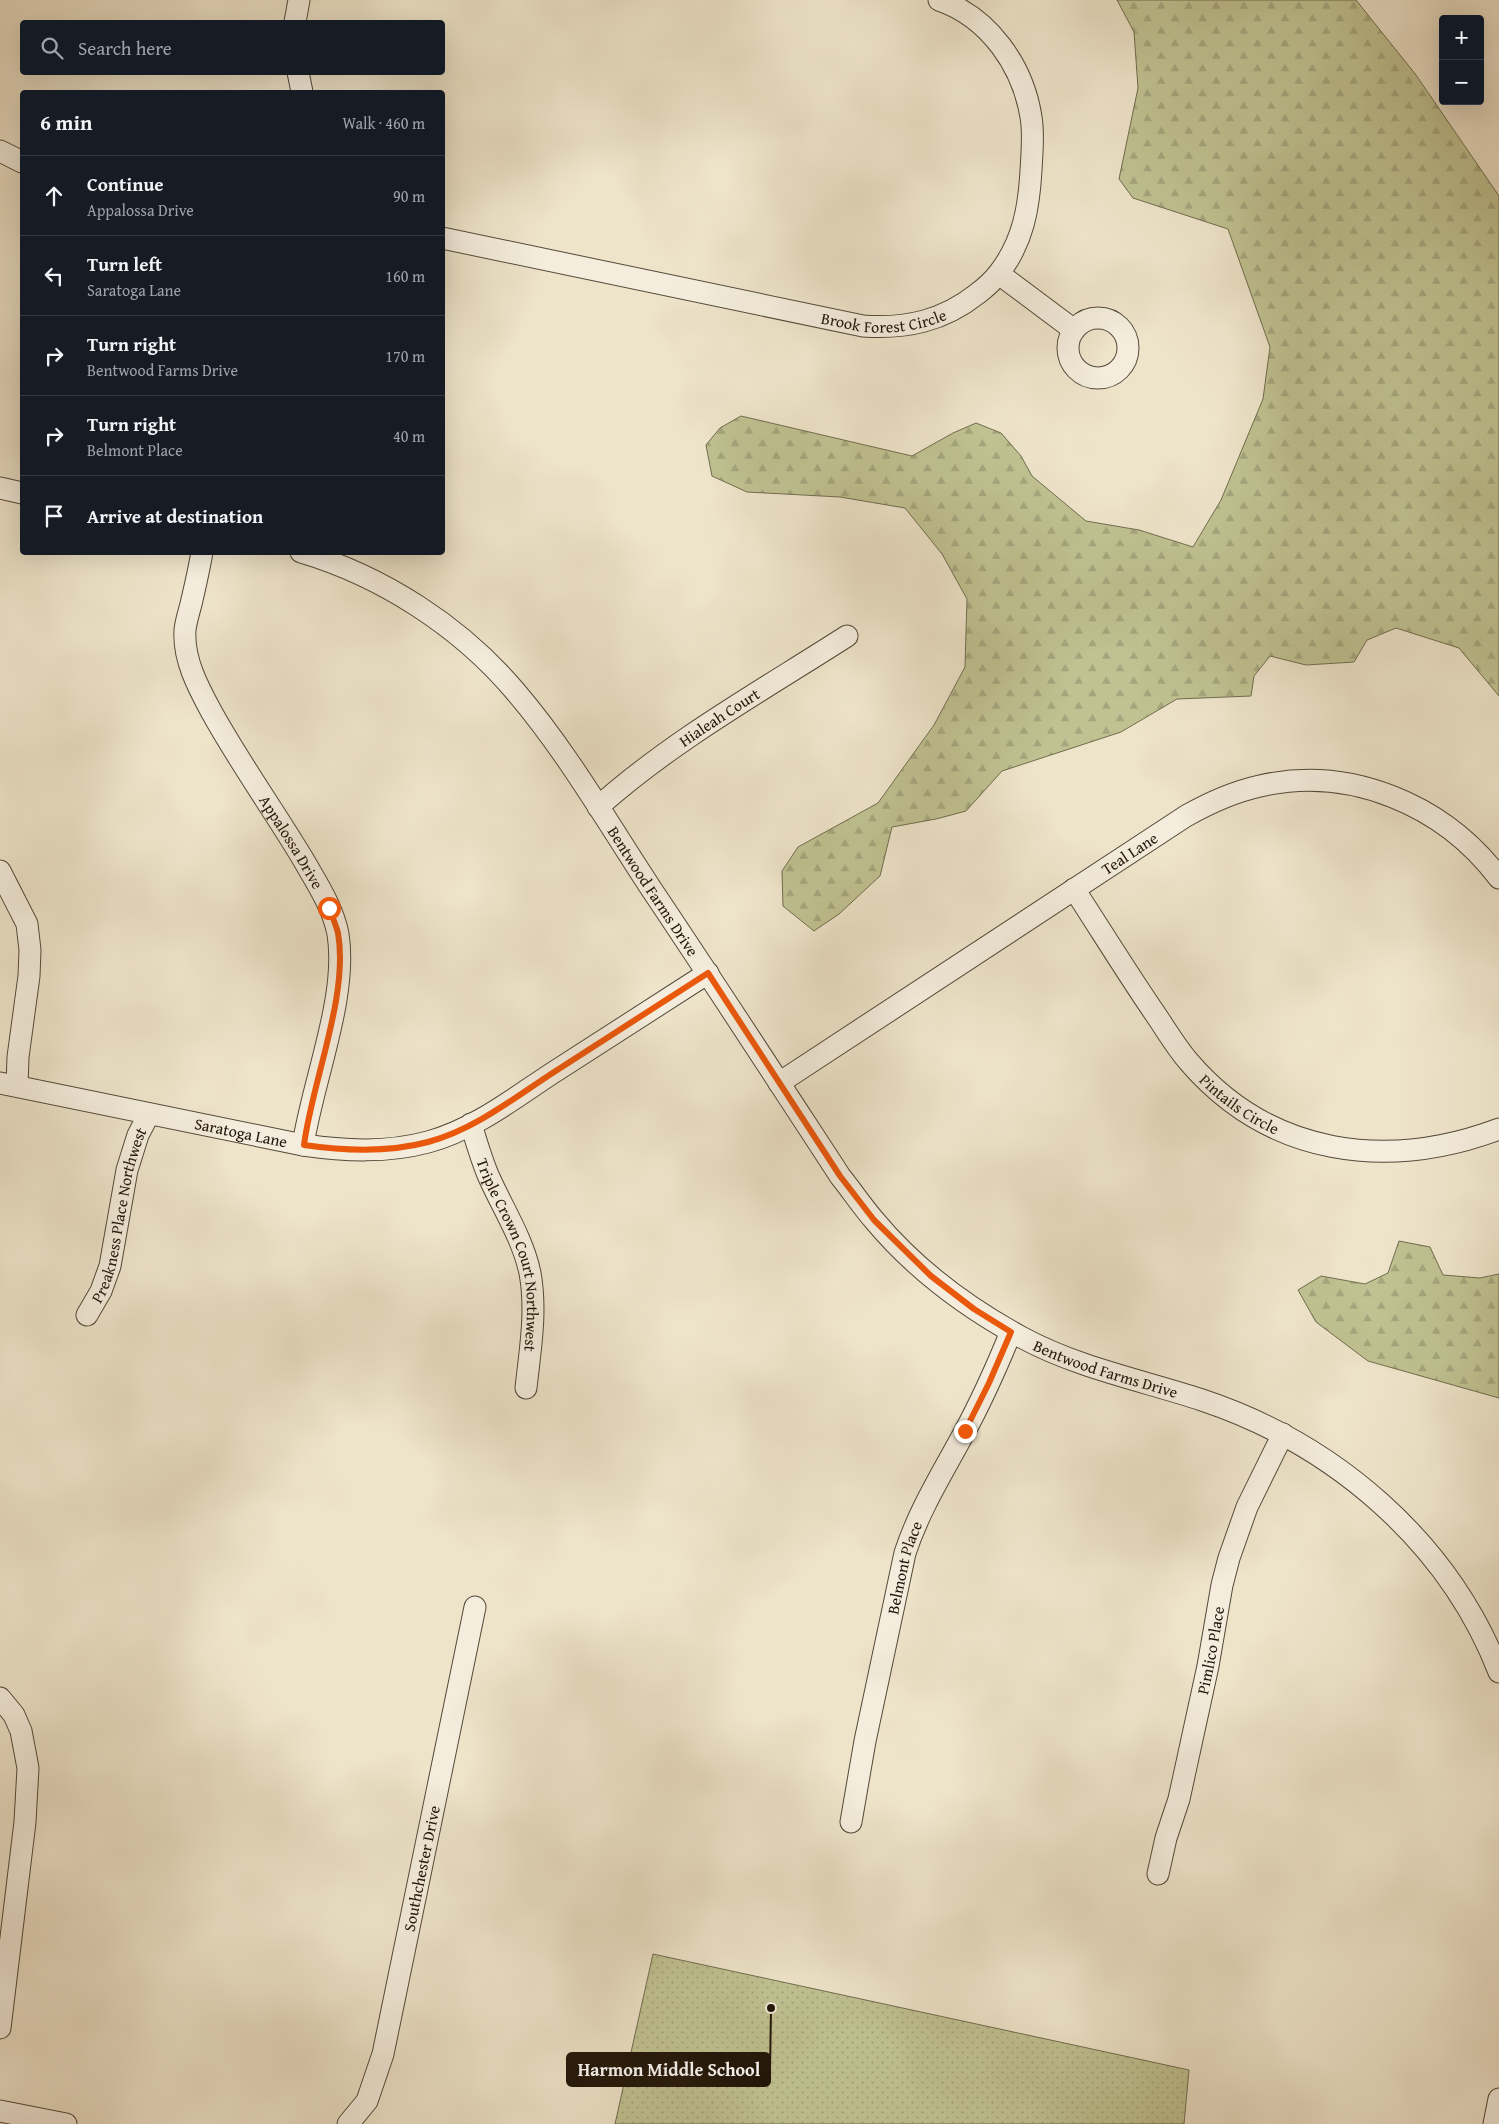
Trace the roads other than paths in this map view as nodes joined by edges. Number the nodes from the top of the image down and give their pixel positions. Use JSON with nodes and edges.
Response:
{"nodes":[{"id":1,"x":298,"y":0,"type":"edge"},
{"id":2,"x":939,"y":0,"type":"edge"},
{"id":3,"x":295,"y":20,"type":"edge"},
{"id":4,"x":299,"y":75,"type":"edge"},
{"id":5,"x":302,"y":90,"type":"edge"},
{"id":6,"x":0,"y":151,"type":"edge"},
{"id":7,"x":20,"y":161,"type":"edge"},
{"id":8,"x":445,"y":239,"type":"edge"},
{"id":9,"x":999,"y":274,"type":"junction"},
{"id":10,"x":1074,"y":330,"type":"dead end"},
{"id":11,"x":0,"y":488,"type":"edge"},
{"id":12,"x":20,"y":493,"type":"edge"},
{"id":13,"x":201,"y":555,"type":"edge"},
{"id":14,"x":308,"y":555,"type":"edge"},
{"id":15,"x":847,"y":636,"type":"dead end"},
{"id":16,"x":598,"y":807,"type":"junction"},
{"id":17,"x":0,"y":871,"type":"edge"},
{"id":18,"x":1499,"y":878,"type":"edge"},
{"id":19,"x":1074,"y":889,"type":"junction"},
{"id":20,"x":708,"y":973,"type":"junction"},
{"id":21,"x":780,"y":1083,"type":"junction"},
{"id":22,"x":8,"y":1084,"type":"edge"},
{"id":23,"x":149,"y":1114,"type":"junction"},
{"id":24,"x":471,"y":1124,"type":"junction"},
{"id":25,"x":1499,"y":1129,"type":"edge"},
{"id":26,"x":304,"y":1145,"type":"junction"},
{"id":27,"x":87,"y":1315,"type":"dead end"},
{"id":28,"x":1011,"y":1332,"type":"junction"},
{"id":29,"x":526,"y":1388,"type":"dead end"},
{"id":30,"x":1283,"y":1434,"type":"junction"},
{"id":31,"x":476,"y":1606,"type":"dead end"},
{"id":32,"x":1498,"y":1666,"type":"edge"},
{"id":33,"x":0,"y":1698,"type":"edge"},
{"id":34,"x":851,"y":1822,"type":"dead end"},
{"id":35,"x":1158,"y":1874,"type":"dead end"},
{"id":36,"x":0,"y":2028,"type":"edge"},
{"id":37,"x":1499,"y":2099,"type":"edge"},
{"id":38,"x":0,"y":2112,"type":"edge"},
{"id":39,"x":66,"y":2124,"type":"edge"},
{"id":40,"x":348,"y":2124,"type":"edge"},
{"id":41,"x":1494,"y":2124,"type":"edge"}],
"edges":[{"from":1,"to":3,"type":"street"},
{"from":2,"to":9,"type":"street","name":"Brook Forest Circle"},
{"from":4,"to":5,"type":"street"},
{"from":6,"to":7,"type":"street"},
{"from":8,"to":9,"type":"street","name":"Brook Forest Circle"},
{"from":9,"to":10,"type":"street"},
{"from":11,"to":12,"type":"street"},
{"from":13,"to":26,"type":"street","name":"Appalossa Drive"},
{"from":14,"to":16,"type":"street","name":"Bentwood Farms Drive"},
{"from":15,"to":16,"type":"street","name":"Hialeah Court"},
{"from":16,"to":20,"type":"street","name":"Bentwood Farms Drive"},
{"from":17,"to":22,"type":"street"},
{"from":18,"to":19,"type":"street","name":"Teal Lane"},
{"from":19,"to":21,"type":"street","name":"Teal Lane"},
{"from":19,"to":25,"type":"street","name":"Pintails Circle"},
{"from":20,"to":21,"type":"street","name":"Bentwood Farms Drive"},
{"from":20,"to":24,"type":"street","name":"Saratoga Lane"},
{"from":21,"to":28,"type":"street","name":"Bentwood Farms Drive"},
{"from":22,"to":23,"type":"street","name":"Saratoga Lane"},
{"from":23,"to":26,"type":"street","name":"Saratoga Lane"},
{"from":23,"to":27,"type":"street","name":"Preakness Place Northwest"},
{"from":24,"to":26,"type":"street","name":"Saratoga Lane"},
{"from":24,"to":29,"type":"street","name":"Triple Crown Court Northwest"},
{"from":28,"to":30,"type":"street","name":"Bentwood Farms Drive"},
{"from":28,"to":34,"type":"street","name":"Belmont Place"},
{"from":30,"to":32,"type":"street","name":"Bentwood Farms Drive"},
{"from":30,"to":35,"type":"street","name":"Pimlico Place"},
{"from":31,"to":40,"type":"street","name":"Southchester Drive"},
{"from":33,"to":36,"type":"street"},
{"from":37,"to":41,"type":"street"},
{"from":38,"to":39,"type":"street"}]}
